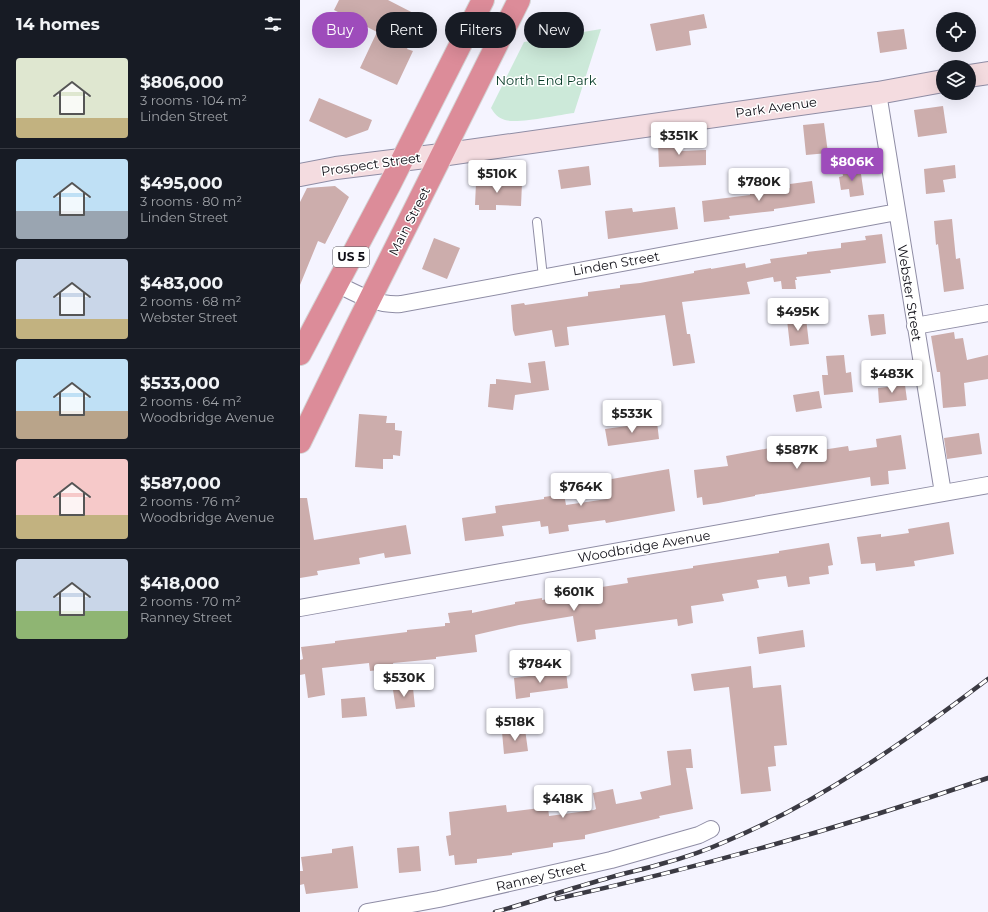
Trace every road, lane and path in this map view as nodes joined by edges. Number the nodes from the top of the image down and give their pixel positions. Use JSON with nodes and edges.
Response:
{"nodes":[{"id":1,"x":483,"y":0,"type":"edge"},
{"id":2,"x":519,"y":0,"type":"edge"},
{"id":3,"x":988,"y":73,"type":"edge"},
{"id":4,"x":976,"y":75,"type":"edge"},
{"id":5,"x":936,"y":82,"type":"edge"},
{"id":6,"x":878,"y":93,"type":"junction"},
{"id":7,"x":442,"y":155,"type":"junction"},
{"id":8,"x":402,"y":160,"type":"junction"},
{"id":9,"x":300,"y":175,"type":"edge"},
{"id":10,"x":897,"y":212,"type":"junction"},
{"id":11,"x":537,"y":222,"type":"dead end"},
{"id":12,"x":543,"y":277,"type":"junction"},
{"id":13,"x":337,"y":284,"type":"junction"},
{"id":14,"x":369,"y":299,"type":"junction"},
{"id":15,"x":988,"y":313,"type":"edge"},
{"id":16,"x":916,"y":326,"type":"junction"},
{"id":17,"x":300,"y":354,"type":"edge"},
{"id":18,"x":300,"y":442,"type":"edge"},
{"id":19,"x":988,"y":485,"type":"edge"},
{"id":20,"x":943,"y":493,"type":"junction"},
{"id":21,"x":300,"y":608,"type":"edge"},
{"id":22,"x":711,"y":829,"type":"dead end"},
{"id":23,"x":367,"y":912,"type":"edge"}],
"edges":[{"from":1,"to":8,"type":"highway","number":"US 5"},
{"from":2,"to":7,"type":"highway","name":"Main Street","number":"US 5"},
{"from":3,"to":4,"type":"street"},
{"from":5,"to":6,"type":"street","name":"Park Avenue"},
{"from":6,"to":7,"type":"street","name":"Park Avenue"},
{"from":6,"to":10,"type":"street","name":"Webster Street"},
{"from":7,"to":8,"type":"street","name":"Prospect Street"},
{"from":7,"to":14,"type":"highway","name":"Main Street","number":"US 5"},
{"from":8,"to":9,"type":"street","name":"Prospect Street"},
{"from":8,"to":13,"type":"highway","number":"US 5"},
{"from":10,"to":12,"type":"street","name":"Linden Street"},
{"from":10,"to":16,"type":"street","name":"Webster Street"},
{"from":11,"to":12,"type":"lane"},
{"from":12,"to":14,"type":"street","name":"Linden Street"},
{"from":13,"to":14,"type":"street","name":"Linden Street"},
{"from":13,"to":17,"type":"highway","number":"US 5"},
{"from":14,"to":18,"type":"highway","name":"Main Street","number":"US 5"},
{"from":15,"to":16,"type":"street"},
{"from":16,"to":20,"type":"street","name":"Webster Street"},
{"from":19,"to":20,"type":"street","name":"Woodbridge Avenue"},
{"from":20,"to":21,"type":"street","name":"Woodbridge Avenue"},
{"from":22,"to":23,"type":"street","name":"Ranney Street"}]}
